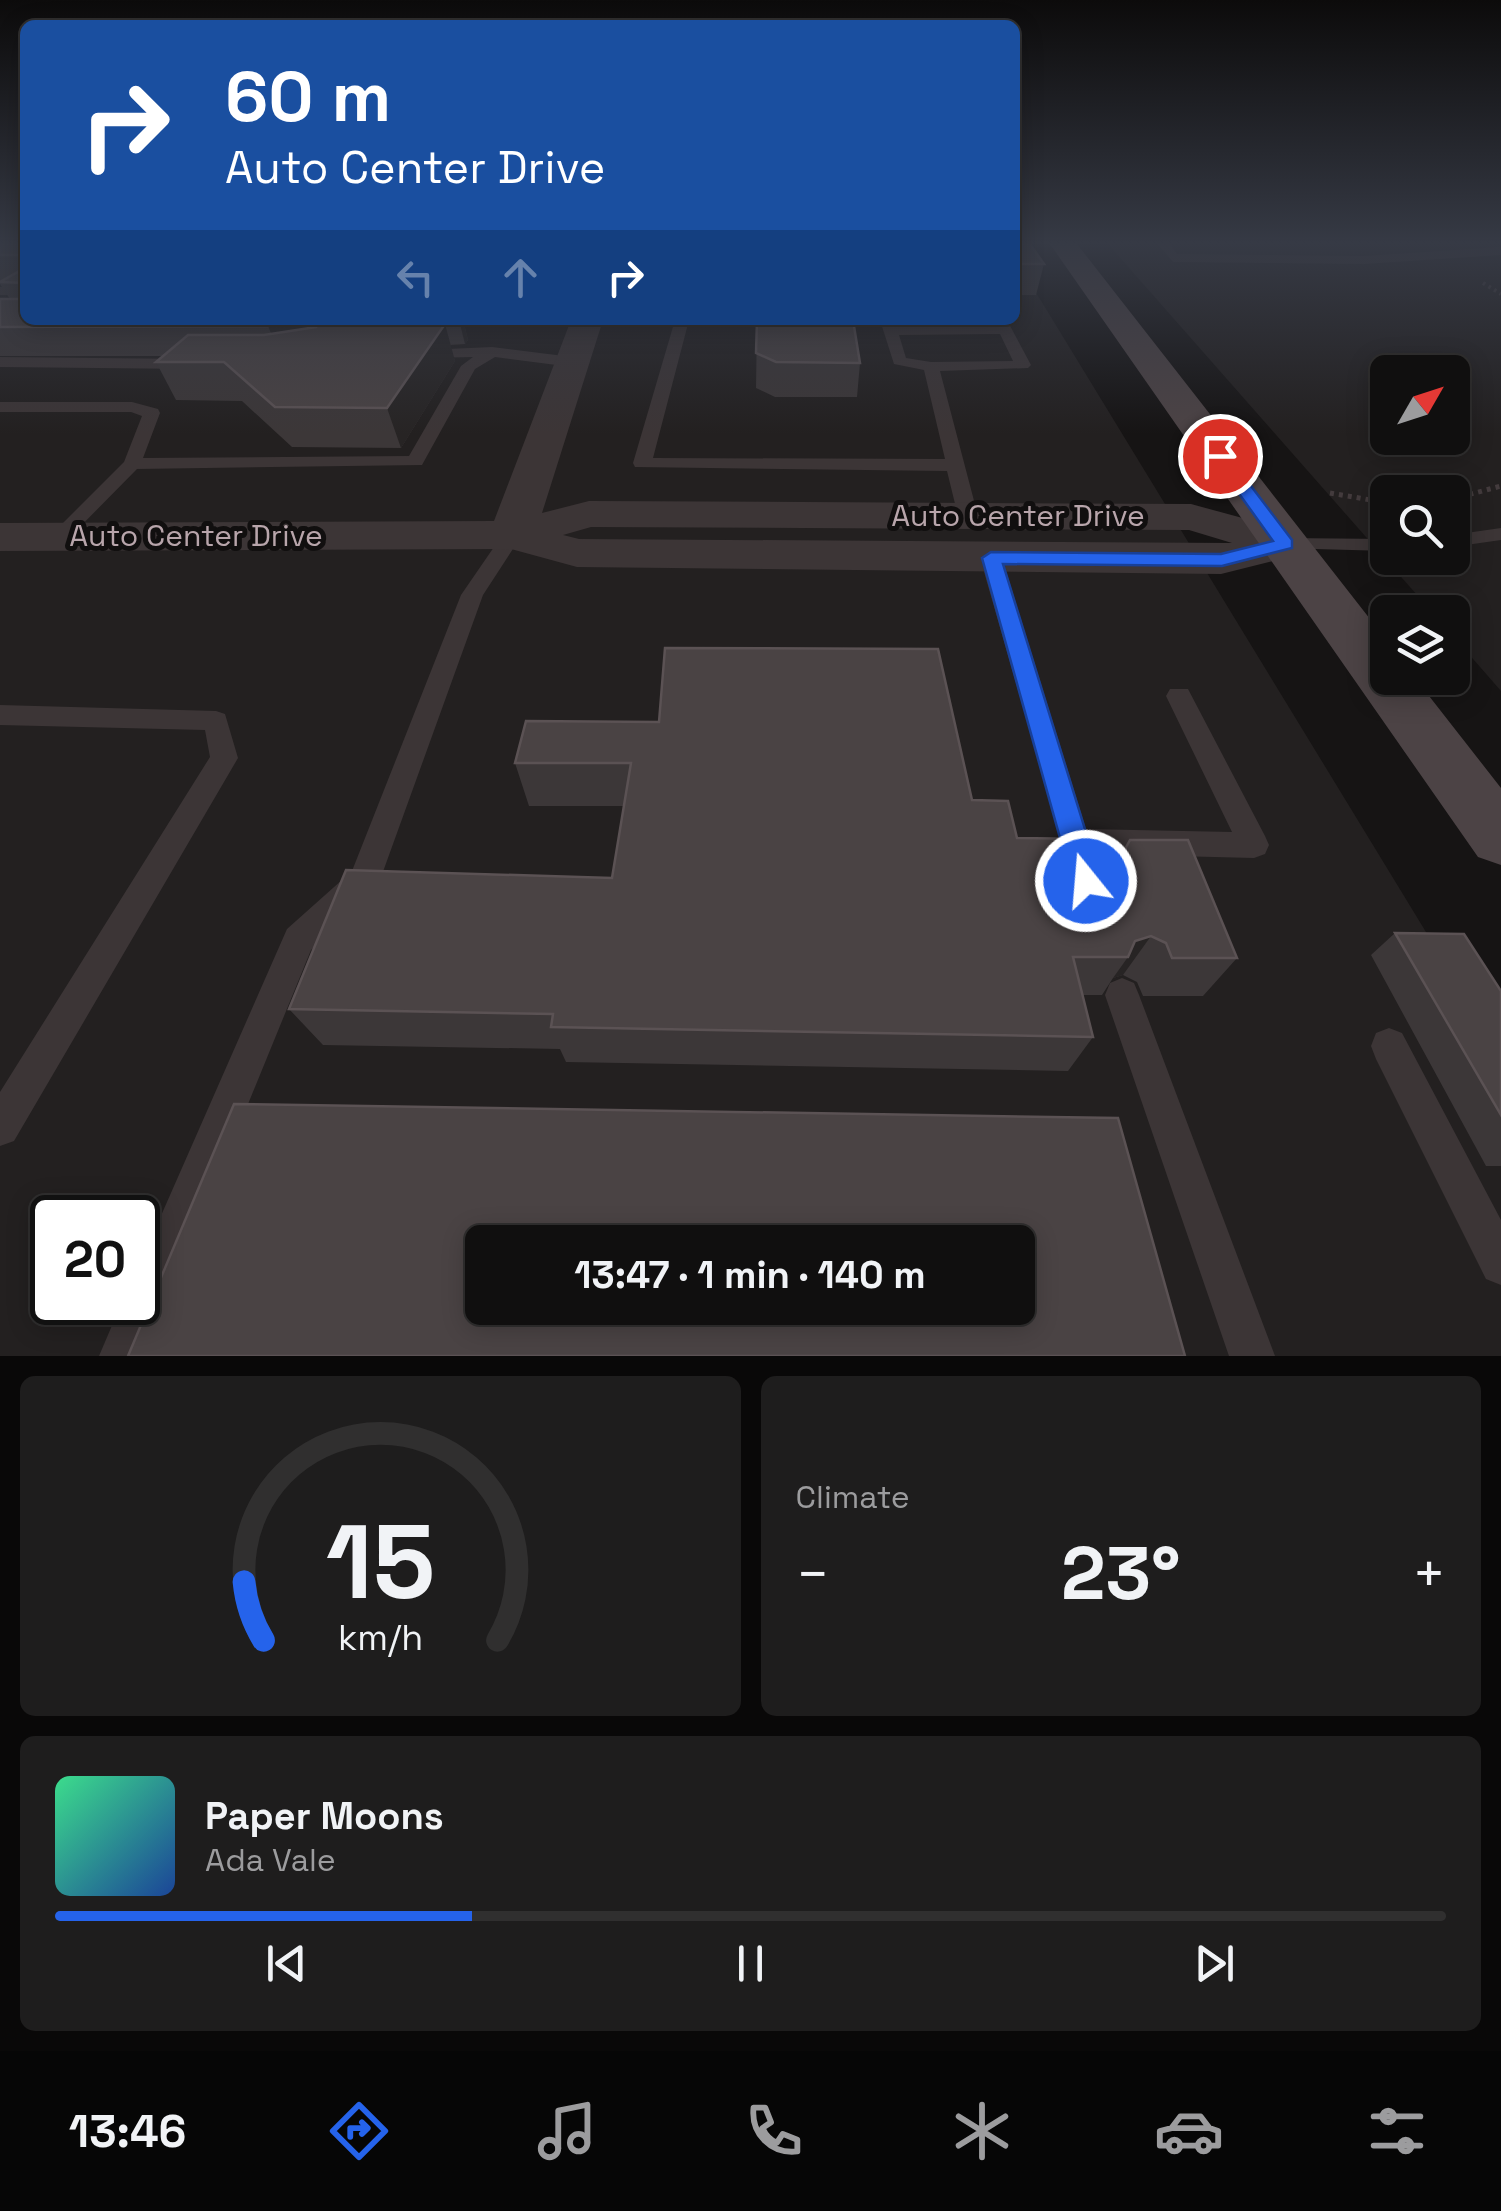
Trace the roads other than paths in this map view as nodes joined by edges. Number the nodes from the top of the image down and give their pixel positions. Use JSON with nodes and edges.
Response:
{"nodes":[{"id":1,"x":1110,"y":307,"type":"edge"},
{"id":2,"x":585,"y":325,"type":"edge"},
{"id":3,"x":681,"y":325,"type":"edge"},
{"id":4,"x":889,"y":325,"type":"edge"},
{"id":5,"x":1003,"y":325,"type":"edge"},
{"id":6,"x":430,"y":352,"type":"edge"},
{"id":7,"x":492,"y":352,"type":"junction"},
{"id":8,"x":0,"y":362,"type":"edge"},
{"id":9,"x":572,"y":362,"type":"junction"},
{"id":10,"x":220,"y":364,"type":"edge"},
{"id":11,"x":930,"y":367,"type":"junction"},
{"id":12,"x":0,"y":407,"type":"edge"},
{"id":13,"x":132,"y":464,"type":"junction"},
{"id":14,"x":957,"y":465,"type":"junction"},
{"id":15,"x":968,"y":516,"type":"junction"},
{"id":16,"x":1501,"y":534,"type":"edge"},
{"id":17,"x":512,"y":535,"type":"junction"},
{"id":18,"x":59,"y":536,"type":"junction"},
{"id":19,"x":0,"y":537,"type":"edge"},
{"id":20,"x":1470,"y":538,"type":"edge"},
{"id":21,"x":1285,"y":544,"type":"junction"},
{"id":22,"x":1370,"y":545,"type":"edge"},
{"id":23,"x":991,"y":558,"type":"junction"},
{"id":24,"x":1178,"y":696,"type":"dead end"},
{"id":25,"x":0,"y":715,"type":"edge"},
{"id":26,"x":1501,"y":837,"type":"edge"},
{"id":27,"x":1074,"y":841,"type":"junction"},
{"id":28,"x":1086,"y":881,"type":"edge"},
{"id":29,"x":1122,"y":996,"type":"edge"},
{"id":30,"x":1390,"y":1046,"type":"dead end"},
{"id":31,"x":0,"y":1127,"type":"edge"},
{"id":32,"x":1501,"y":1264,"type":"edge"},
{"id":33,"x":122,"y":1356,"type":"edge"},
{"id":34,"x":1252,"y":1356,"type":"edge"}],
"edges":[{"from":1,"to":21,"type":"main road"},
{"from":2,"to":9,"type":"street"},
{"from":3,"to":14,"type":"lane"},
{"from":4,"to":5,"type":"lane"},
{"from":4,"to":11,"type":"lane"},
{"from":5,"to":11,"type":"lane"},
{"from":6,"to":7,"type":"lane"},
{"from":7,"to":9,"type":"lane"},
{"from":7,"to":13,"type":"lane"},
{"from":8,"to":10,"type":"lane"},
{"from":9,"to":17,"type":"street"},
{"from":11,"to":14,"type":"lane"},
{"from":12,"to":13,"type":"lane"},
{"from":13,"to":18,"type":"lane"},
{"from":14,"to":15,"type":"lane"},
{"from":15,"to":17,"type":"street","name":"Auto Center Drive"},
{"from":15,"to":21,"type":"street","name":"Auto Center Drive"},
{"from":16,"to":20,"type":"lane"},
{"from":17,"to":18,"type":"street","name":"Auto Center Drive"},
{"from":17,"to":23,"type":"street","name":"Auto Center Drive"},
{"from":17,"to":33,"type":"lane"},
{"from":18,"to":19,"type":"street","name":"Auto Center Drive"},
{"from":21,"to":22,"type":"lane"},
{"from":21,"to":23,"type":"street","name":"Auto Center Drive"},
{"from":21,"to":26,"type":"main road"},
{"from":23,"to":27,"type":"lane"},
{"from":24,"to":27,"type":"lane"},
{"from":25,"to":31,"type":"lane"},
{"from":27,"to":28,"type":"lane"},
{"from":29,"to":34,"type":"lane"},
{"from":30,"to":32,"type":"lane"}]}
